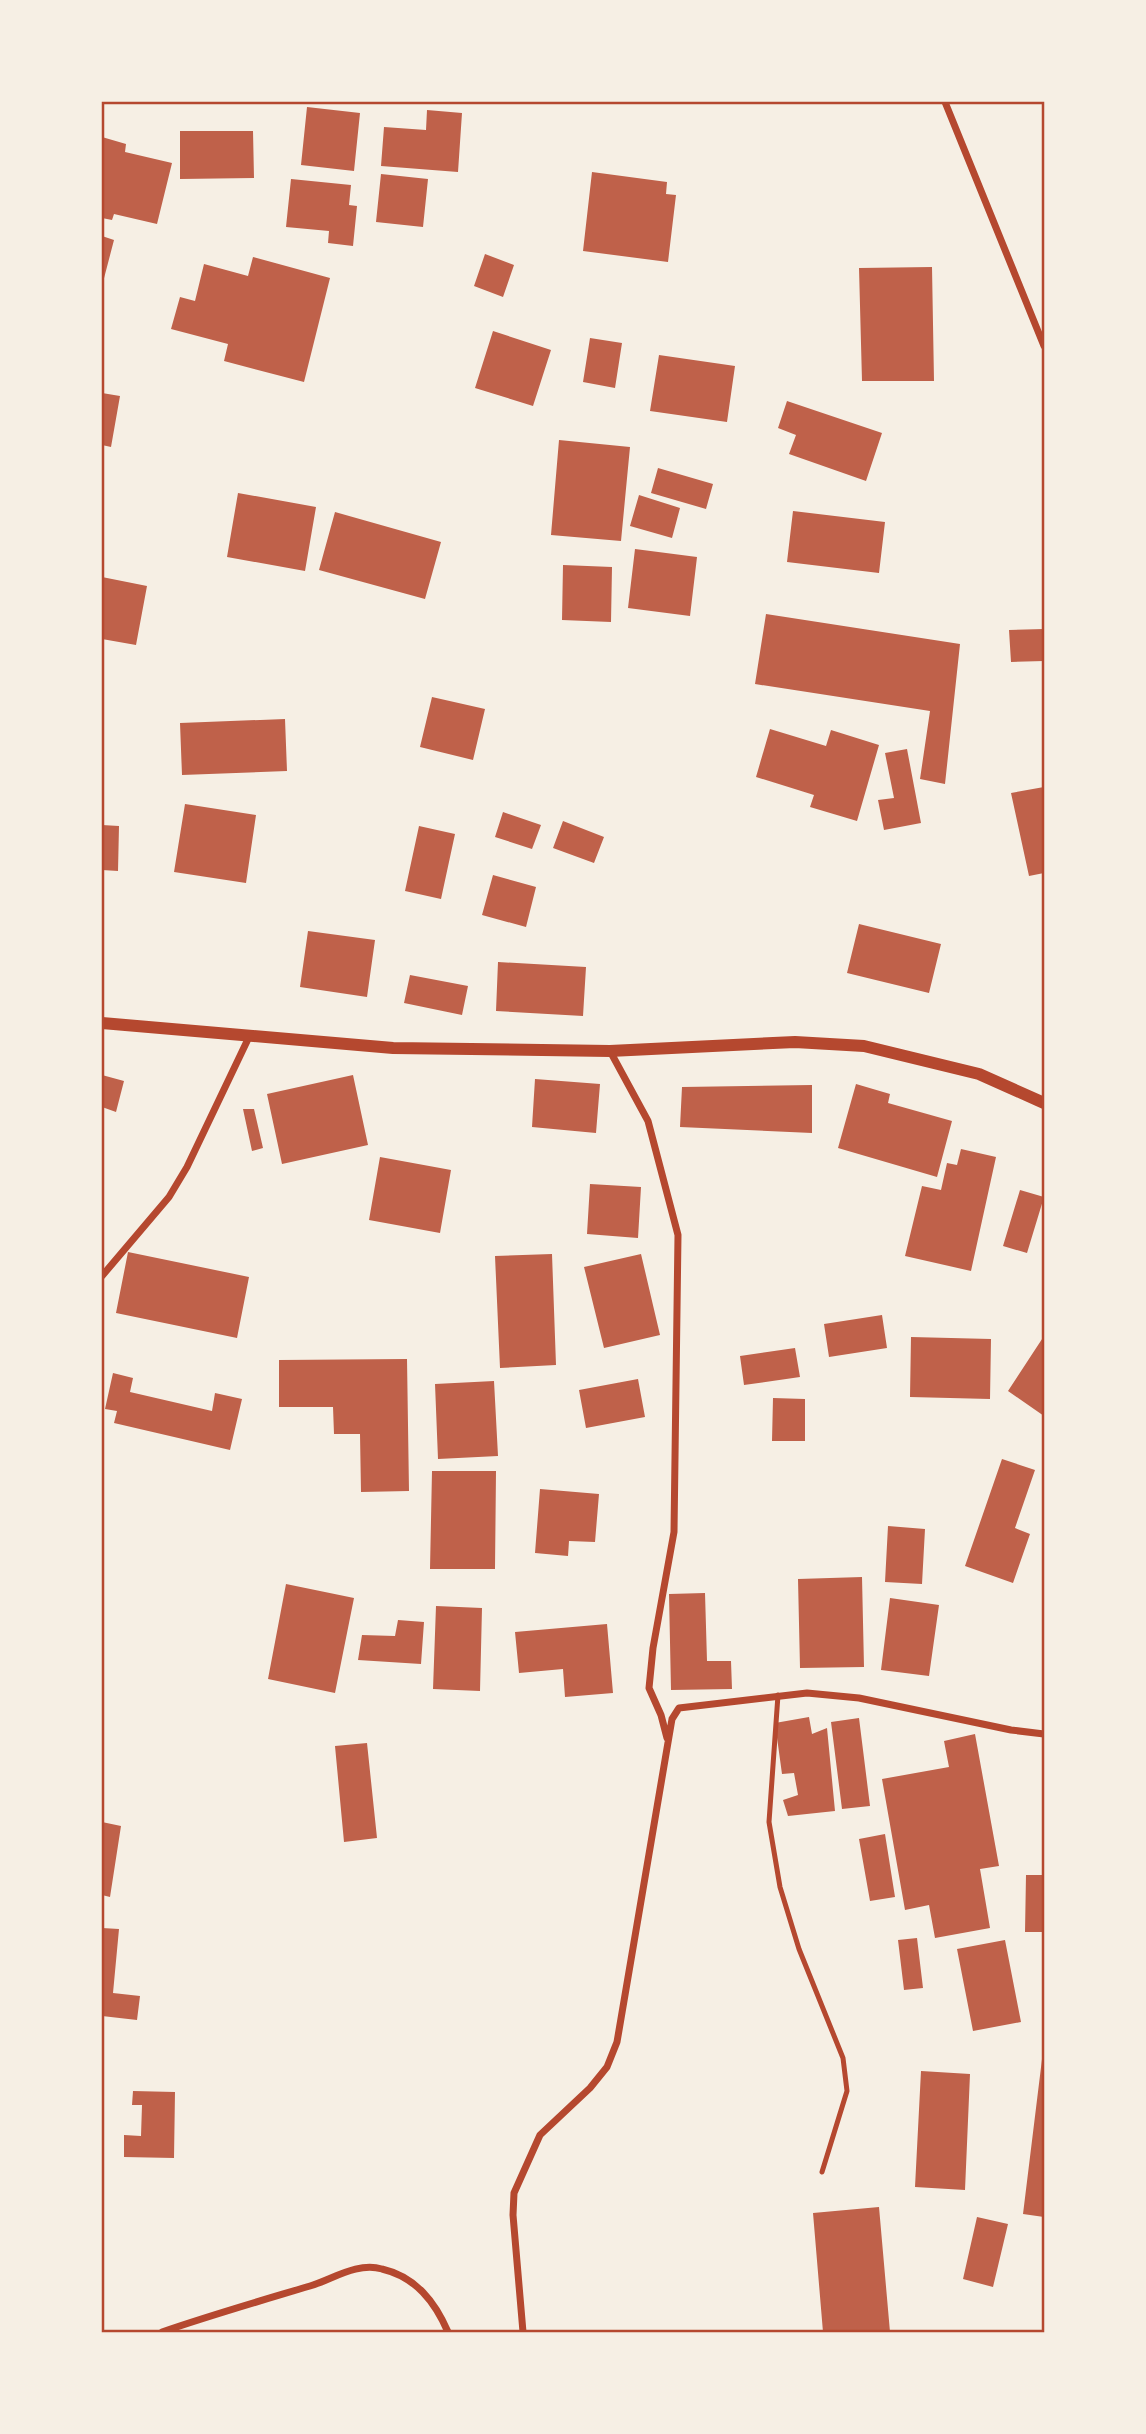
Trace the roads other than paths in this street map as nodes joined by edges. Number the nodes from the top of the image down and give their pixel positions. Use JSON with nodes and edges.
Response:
{"nodes":[{"id":1,"x":945,"y":102,"type":"edge"},
{"id":2,"x":1045,"y":346,"type":"edge"},
{"id":3,"x":102,"y":1023,"type":"edge"},
{"id":4,"x":249,"y":1037,"type":"junction"},
{"id":5,"x":610,"y":1051,"type":"junction"},
{"id":6,"x":1045,"y":1103,"type":"edge"},
{"id":7,"x":102,"y":1276,"type":"edge"},
{"id":8,"x":778,"y":1695,"type":"junction"},
{"id":9,"x":1045,"y":1734,"type":"edge"},
{"id":10,"x":668,"y":1742,"type":"junction"},
{"id":11,"x":822,"y":2172,"type":"dead end"},
{"id":12,"x":162,"y":2333,"type":"edge"},
{"id":13,"x":448,"y":2333,"type":"edge"},
{"id":14,"x":523,"y":2333,"type":"edge"}],
"edges":[{"from":1,"to":2,"type":"street"},
{"from":3,"to":4,"type":"street"},
{"from":4,"to":5,"type":"street"},
{"from":4,"to":7,"type":"street"},
{"from":5,"to":6,"type":"street"},
{"from":5,"to":10,"type":"street"},
{"from":8,"to":9,"type":"street"},
{"from":8,"to":10,"type":"street"},
{"from":8,"to":11,"type":"lane"},
{"from":10,"to":14,"type":"street"},
{"from":12,"to":13,"type":"street"}]}
